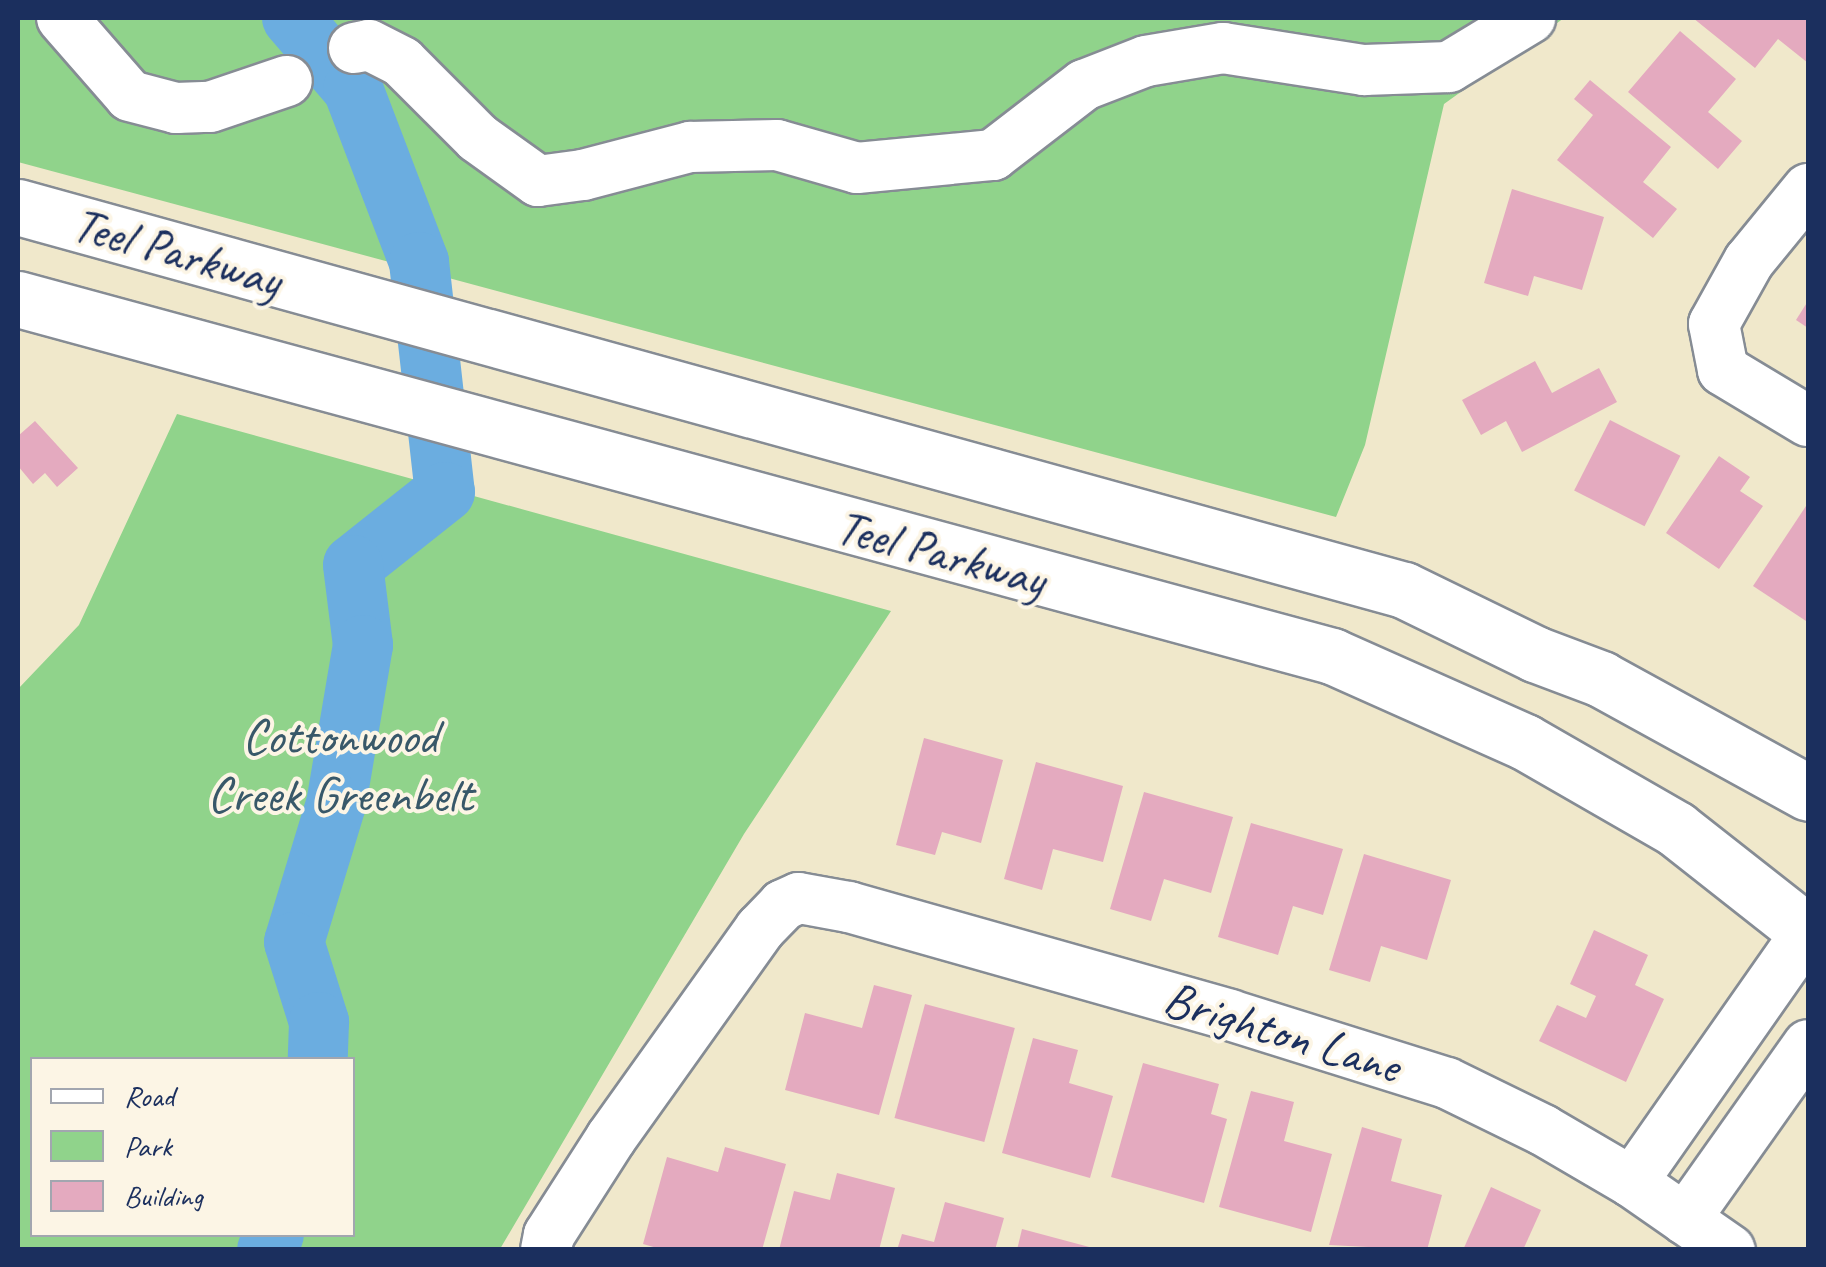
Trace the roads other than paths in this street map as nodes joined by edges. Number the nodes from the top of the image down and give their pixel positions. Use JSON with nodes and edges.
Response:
{"nodes":[{"id":1,"x":62,"y":18,"type":"edge"},
{"id":2,"x":1530,"y":18,"type":"edge"},
{"id":3,"x":354,"y":48,"type":"dead end"},
{"id":4,"x":287,"y":81,"type":"dead end"},
{"id":5,"x":1808,"y":190,"type":"edge"},
{"id":6,"x":18,"y":207,"type":"edge"},
{"id":7,"x":18,"y":299,"type":"edge"},
{"id":8,"x":1808,"y":421,"type":"edge"},
{"id":9,"x":1808,"y":793,"type":"edge"},
{"id":10,"x":1808,"y":932,"type":"edge"},
{"id":11,"x":1808,"y":1046,"type":"edge"},
{"id":12,"x":1632,"y":1182,"type":"junction"},
{"id":13,"x":1685,"y":1219,"type":"junction"},
{"id":14,"x":546,"y":1250,"type":"edge"},
{"id":15,"x":1730,"y":1250,"type":"edge"}],
"edges":[{"from":1,"to":4,"type":"street"},
{"from":2,"to":3,"type":"street"},
{"from":5,"to":8,"type":"street"},
{"from":6,"to":9,"type":"main road","name":"Teel Parkway"},
{"from":7,"to":10,"type":"main road","name":"Teel Parkway"},
{"from":10,"to":12,"type":"street"},
{"from":11,"to":13,"type":"street"},
{"from":12,"to":13,"type":"street","name":"Brighton Lane"},
{"from":12,"to":14,"type":"street","name":"Brighton Lane"},
{"from":13,"to":15,"type":"street","name":"Brighton Lane"}]}
